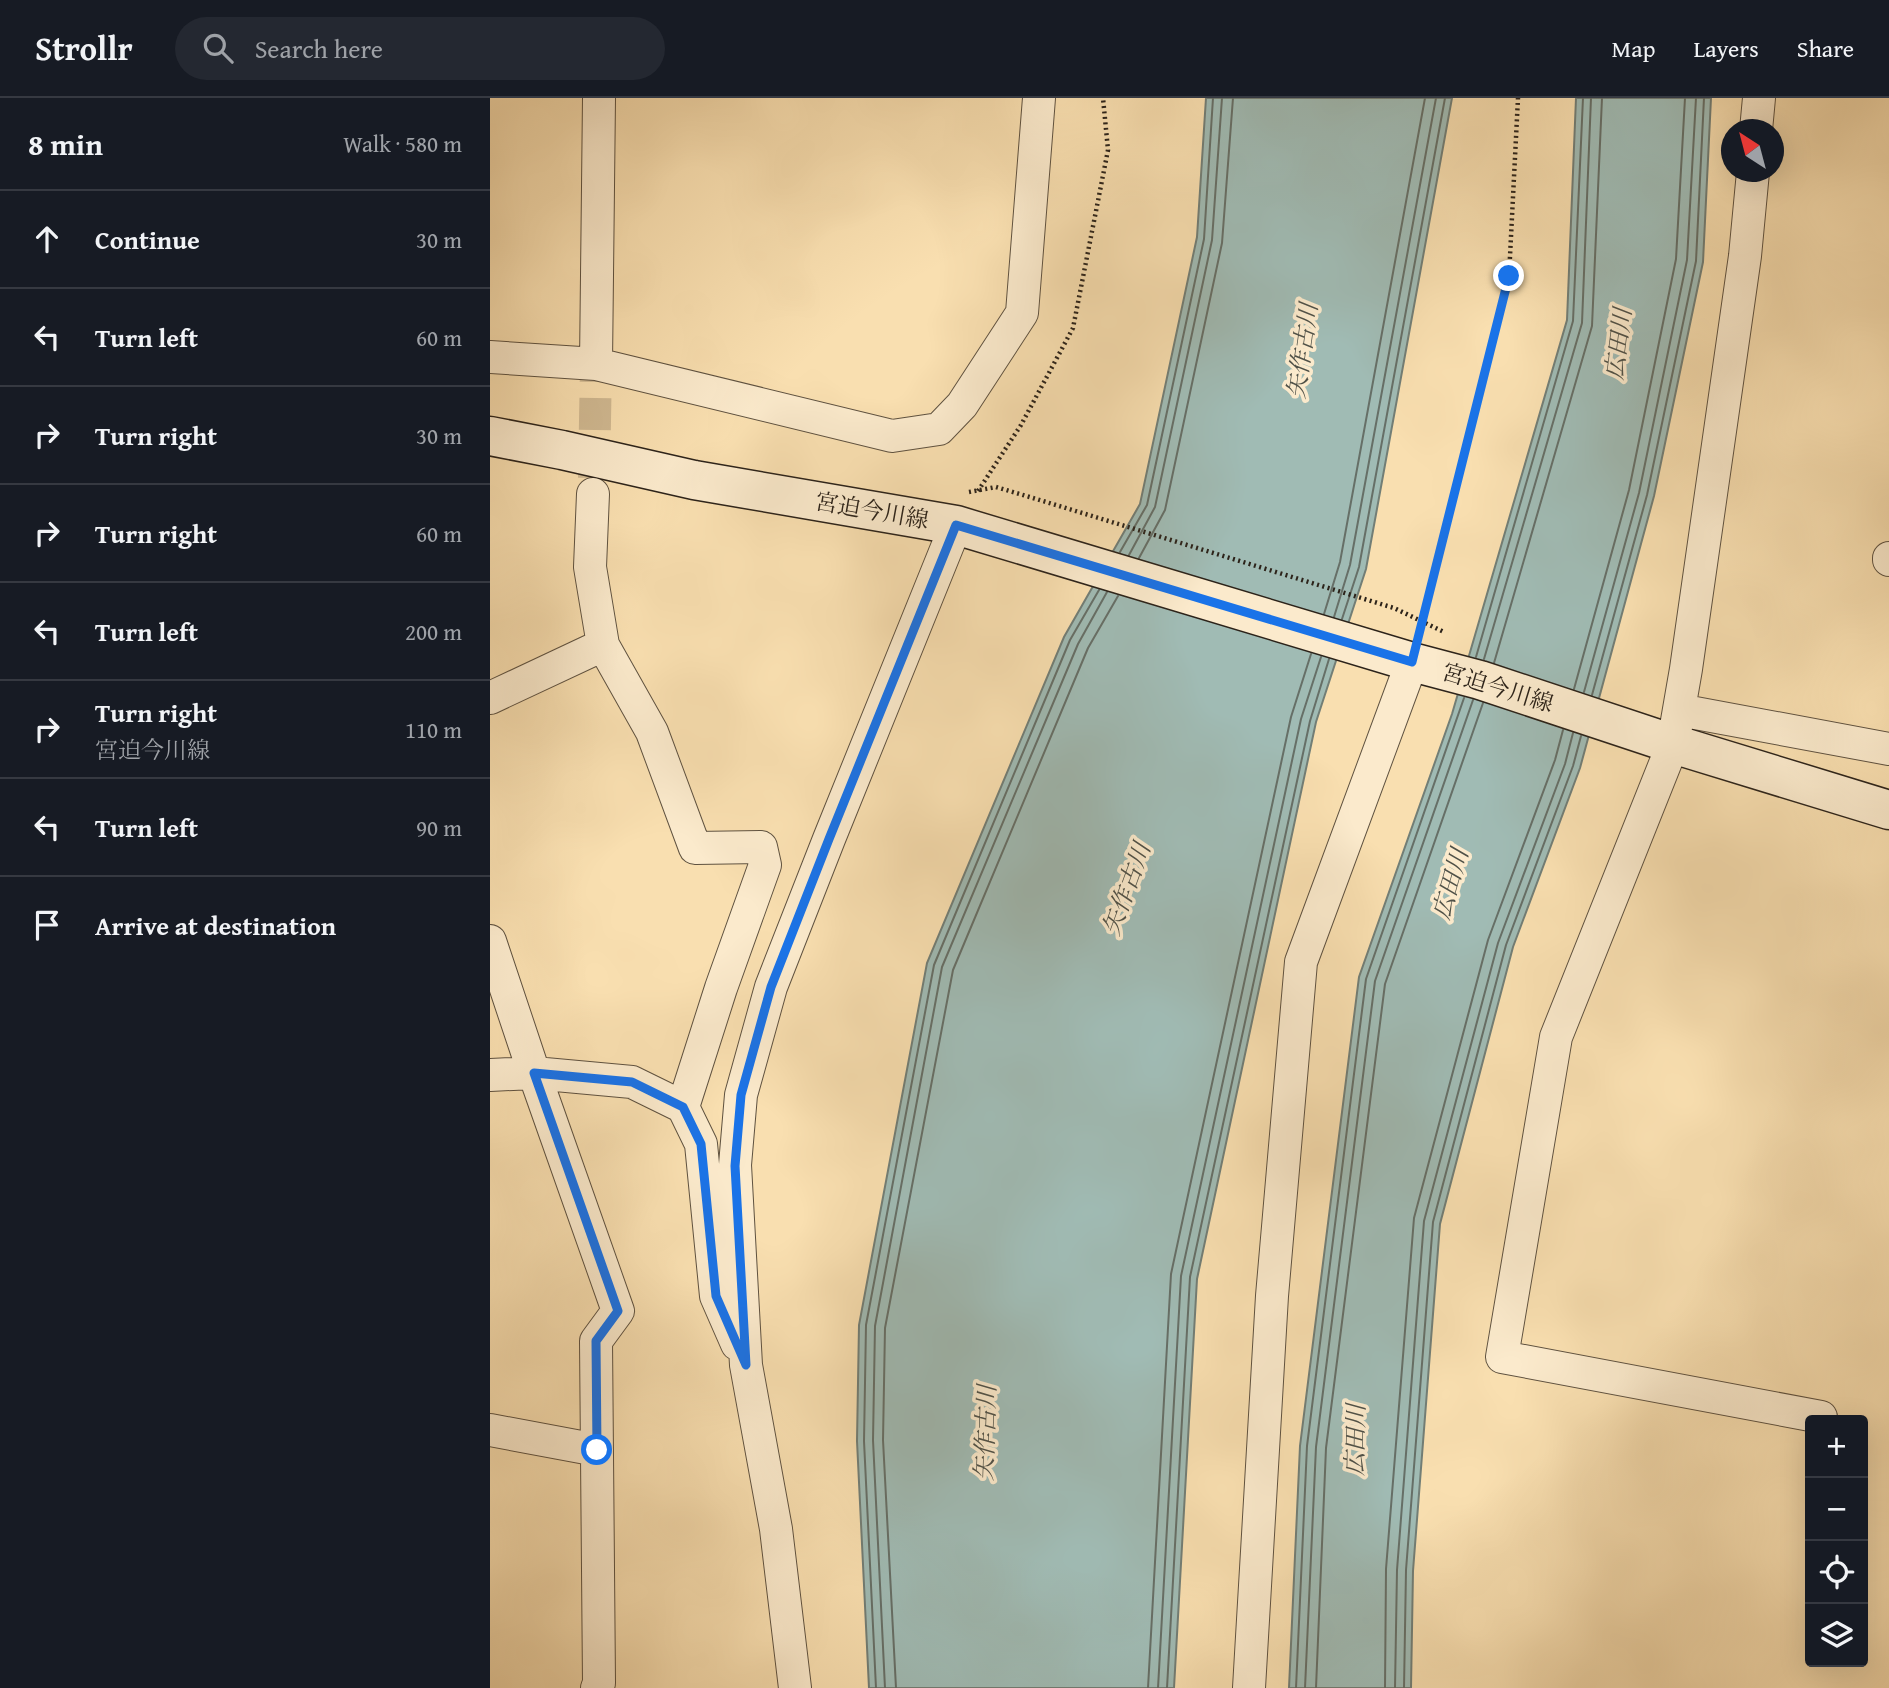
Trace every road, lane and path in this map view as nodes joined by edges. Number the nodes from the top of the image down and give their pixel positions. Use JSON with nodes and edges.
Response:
{"nodes":[{"id":1,"x":599,"y":98,"type":"edge"},
{"id":2,"x":1039,"y":98,"type":"edge"},
{"id":3,"x":1103,"y":98,"type":"edge"},
{"id":4,"x":1518,"y":98,"type":"edge"},
{"id":5,"x":1759,"y":98,"type":"edge"},
{"id":6,"x":1757,"y":119,"type":"edge"},
{"id":7,"x":1752,"y":182,"type":"edge"},
{"id":8,"x":490,"y":357,"type":"edge"},
{"id":9,"x":596,"y":364,"type":"junction"},
{"id":10,"x":490,"y":436,"type":"edge"},
{"id":11,"x":593,"y":494,"type":"tunnel mouth"},
{"id":12,"x":958,"y":509,"type":"junction"},
{"id":13,"x":1451,"y":636,"type":"dead end"},
{"id":14,"x":603,"y":645,"type":"junction"},
{"id":15,"x":1412,"y":662,"type":"junction"},
{"id":16,"x":490,"y":698,"type":"edge"},
{"id":17,"x":1676,"y":727,"type":"junction"},
{"id":18,"x":1889,"y":749,"type":"edge"},
{"id":19,"x":1889,"y":810,"type":"edge"},
{"id":20,"x":490,"y":942,"type":"edge"},
{"id":21,"x":534,"y":1073,"type":"junction"},
{"id":22,"x":490,"y":1075,"type":"edge"},
{"id":23,"x":683,"y":1107,"type":"junction"},
{"id":24,"x":746,"y":1365,"type":"junction"},
{"id":25,"x":1811,"y":1415,"type":"edge"},
{"id":26,"x":490,"y":1430,"type":"edge"},
{"id":27,"x":597,"y":1450,"type":"junction"},
{"id":28,"x":597,"y":1688,"type":"edge"},
{"id":29,"x":795,"y":1688,"type":"edge"},
{"id":30,"x":1250,"y":1688,"type":"edge"}],
"edges":[{"from":1,"to":9,"type":"street"},
{"from":2,"to":9,"type":"street"},
{"from":3,"to":12,"type":"path"},
{"from":4,"to":15,"type":"path"},
{"from":5,"to":6,"type":"street"},
{"from":7,"to":17,"type":"street"},
{"from":8,"to":9,"type":"street"},
{"from":10,"to":12,"type":"main road","name":"宮迫今川線"},
{"from":11,"to":14,"type":"street"},
{"from":12,"to":13,"type":"path"},
{"from":12,"to":15,"type":"main road","name":"宮迫今川線"},
{"from":12,"to":24,"type":"street"},
{"from":14,"to":16,"type":"street"},
{"from":14,"to":23,"type":"street"},
{"from":15,"to":17,"type":"main road","name":"宮迫今川線"},
{"from":15,"to":30,"type":"street"},
{"from":17,"to":18,"type":"street"},
{"from":17,"to":19,"type":"main road","name":"宮迫今川線"},
{"from":17,"to":25,"type":"street"},
{"from":20,"to":21,"type":"street"},
{"from":21,"to":22,"type":"street"},
{"from":21,"to":23,"type":"street"},
{"from":21,"to":27,"type":"street"},
{"from":23,"to":24,"type":"street"},
{"from":24,"to":29,"type":"street"},
{"from":26,"to":27,"type":"street"},
{"from":27,"to":28,"type":"street"}]}
